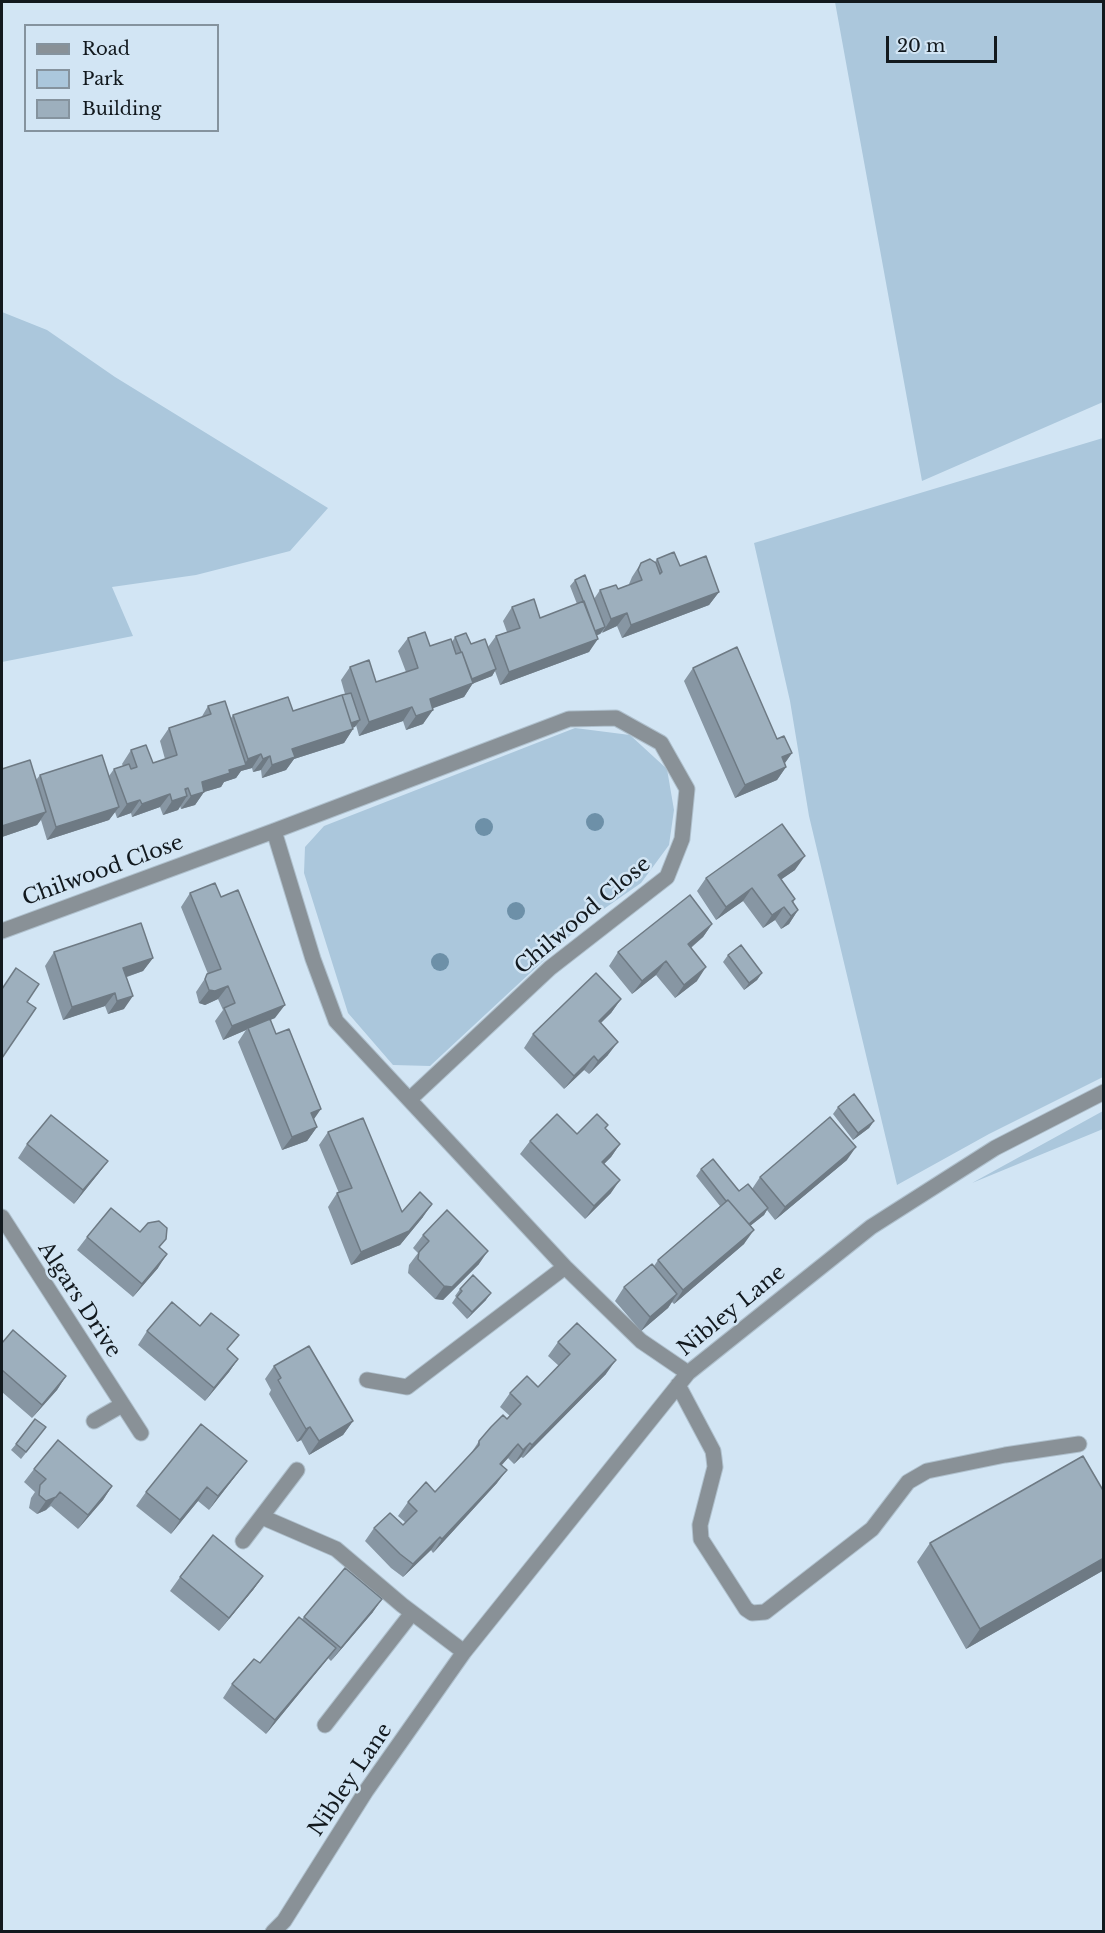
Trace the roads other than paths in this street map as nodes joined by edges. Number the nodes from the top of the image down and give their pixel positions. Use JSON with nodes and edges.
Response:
{"nodes":[{"id":1,"x":274,"y":831,"type":"junction"},
{"id":2,"x":7,"y":928,"type":"edge"},
{"id":3,"x":1104,"y":1092,"type":"edge"},
{"id":4,"x":410,"y":1099,"type":"junction"},
{"id":5,"x":2,"y":1217,"type":"edge"},
{"id":6,"x":565,"y":1267,"type":"junction"},
{"id":7,"x":683,"y":1378,"type":"junction"},
{"id":8,"x":367,"y":1380,"type":"dead end"},
{"id":9,"x":122,"y":1405,"type":"junction"},
{"id":10,"x":94,"y":1421,"type":"dead end"},
{"id":11,"x":141,"y":1433,"type":"dead end"},
{"id":12,"x":1079,"y":1444,"type":"dead end"},
{"id":13,"x":297,"y":1470,"type":"dead end"},
{"id":14,"x":262,"y":1517,"type":"junction"},
{"id":15,"x":243,"y":1541,"type":"dead end"},
{"id":16,"x":407,"y":1609,"type":"junction"},
{"id":17,"x":464,"y":1652,"type":"junction"},
{"id":18,"x":325,"y":1725,"type":"dead end"},
{"id":19,"x":273,"y":1932,"type":"edge"}],
"edges":[{"from":1,"to":2,"type":"street","name":"Chilwood Close"},
{"from":1,"to":4,"type":"street"},
{"from":1,"to":4,"type":"street","name":"Chilwood Close"},
{"from":3,"to":7,"type":"street","name":"Nibley Lane"},
{"from":4,"to":6,"type":"street"},
{"from":5,"to":9,"type":"street","name":"Algars Drive"},
{"from":6,"to":7,"type":"street"},
{"from":6,"to":8,"type":"street"},
{"from":7,"to":12,"type":"street"},
{"from":7,"to":17,"type":"street","name":"Nibley Lane"},
{"from":9,"to":10,"type":"street"},
{"from":9,"to":11,"type":"street","name":"Algars Drive"},
{"from":13,"to":14,"type":"street"},
{"from":14,"to":15,"type":"street"},
{"from":14,"to":16,"type":"street"},
{"from":16,"to":17,"type":"street"},
{"from":16,"to":18,"type":"street"},
{"from":17,"to":19,"type":"street","name":"Nibley Lane"}]}
